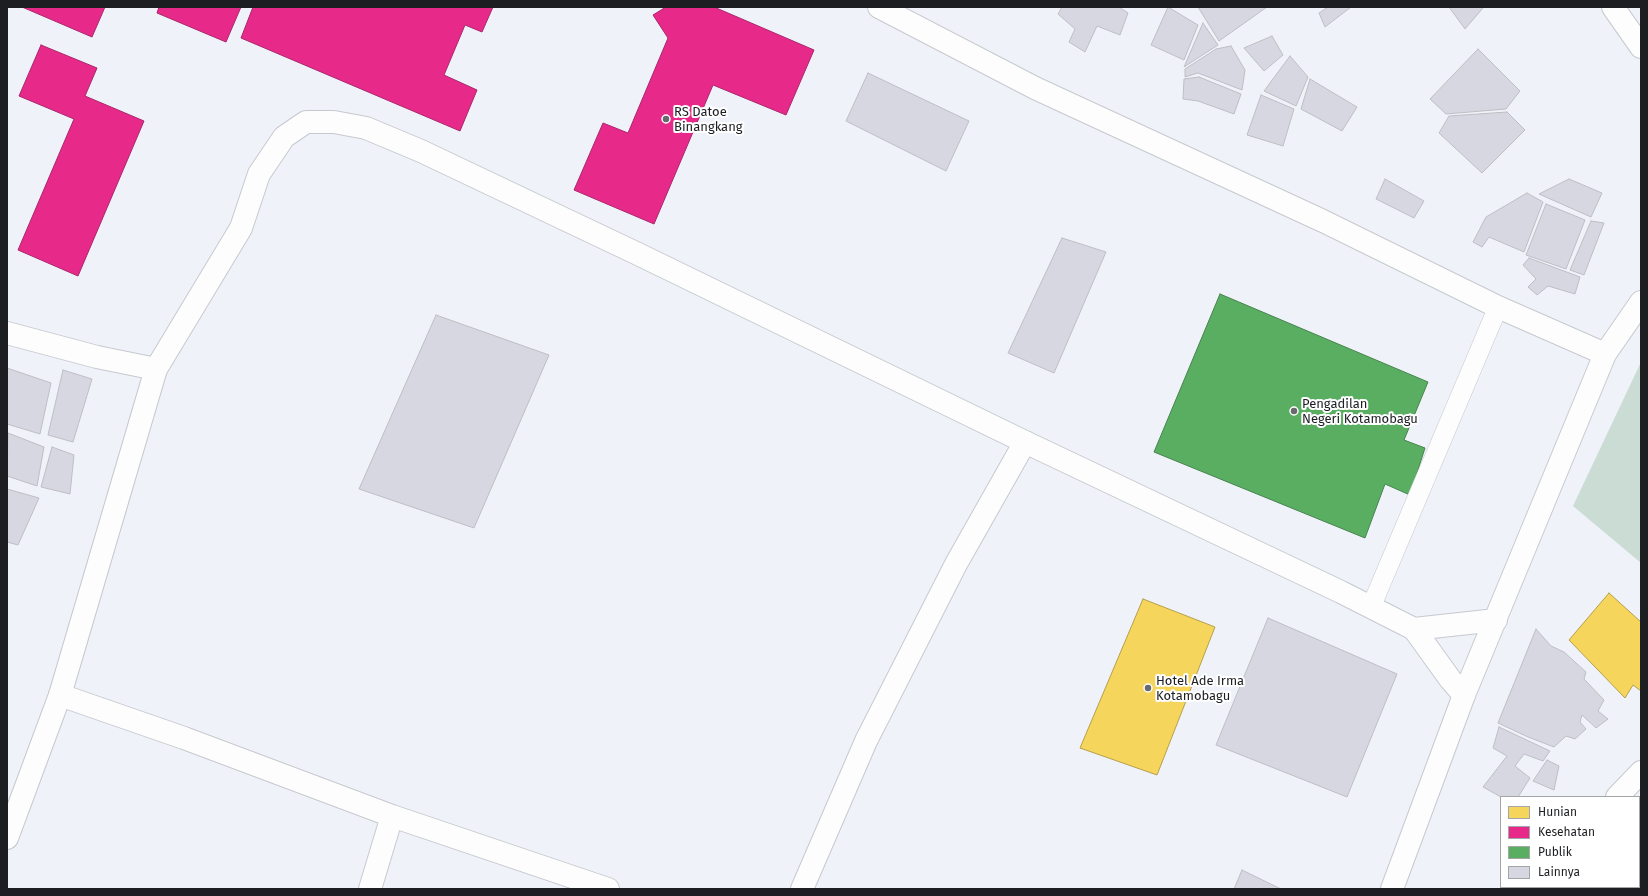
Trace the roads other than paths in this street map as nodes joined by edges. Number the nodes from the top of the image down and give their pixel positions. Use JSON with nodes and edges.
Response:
{"nodes":[{"id":1,"x":879,"y":7,"type":"edge"},
{"id":2,"x":1613,"y":7,"type":"edge"},
{"id":3,"x":1641,"y":47,"type":"edge"},
{"id":4,"x":1641,"y":302,"type":"edge"},
{"id":5,"x":1498,"y":307,"type":"junction"},
{"id":6,"x":7,"y":333,"type":"edge"},
{"id":7,"x":1605,"y":354,"type":"junction"},
{"id":8,"x":156,"y":369,"type":"junction"},
{"id":9,"x":1025,"y":442,"type":"junction"},
{"id":10,"x":1371,"y":607,"type":"junction"},
{"id":11,"x":1496,"y":620,"type":"junction"},
{"id":12,"x":1414,"y":629,"type":"junction"},
{"id":13,"x":60,"y":695,"type":"junction"},
{"id":14,"x":1464,"y":695,"type":"junction"},
{"id":15,"x":1641,"y":772,"type":"edge"},
{"id":16,"x":1618,"y":796,"type":"edge"},
{"id":17,"x":392,"y":816,"type":"junction"},
{"id":18,"x":7,"y":838,"type":"edge"},
{"id":19,"x":370,"y":889,"type":"edge"},
{"id":20,"x":608,"y":889,"type":"edge"},
{"id":21,"x":802,"y":889,"type":"edge"},
{"id":22,"x":1392,"y":889,"type":"edge"}],
"edges":[{"from":1,"to":5,"type":"main road"},
{"from":2,"to":3,"type":"main road"},
{"from":4,"to":7,"type":"main road"},
{"from":5,"to":7,"type":"main road"},
{"from":5,"to":10,"type":"lane"},
{"from":6,"to":8,"type":"main road"},
{"from":7,"to":11,"type":"main road"},
{"from":8,"to":9,"type":"main road"},
{"from":8,"to":13,"type":"main road"},
{"from":9,"to":10,"type":"main road"},
{"from":9,"to":21,"type":"main road"},
{"from":10,"to":12,"type":"main road"},
{"from":11,"to":12,"type":"main road"},
{"from":11,"to":14,"type":"main road"},
{"from":12,"to":14,"type":"main road"},
{"from":13,"to":17,"type":"main road"},
{"from":13,"to":18,"type":"main road"},
{"from":14,"to":22,"type":"main road"},
{"from":15,"to":16,"type":"main road"},
{"from":17,"to":19,"type":"main road"},
{"from":17,"to":20,"type":"main road"}]}
